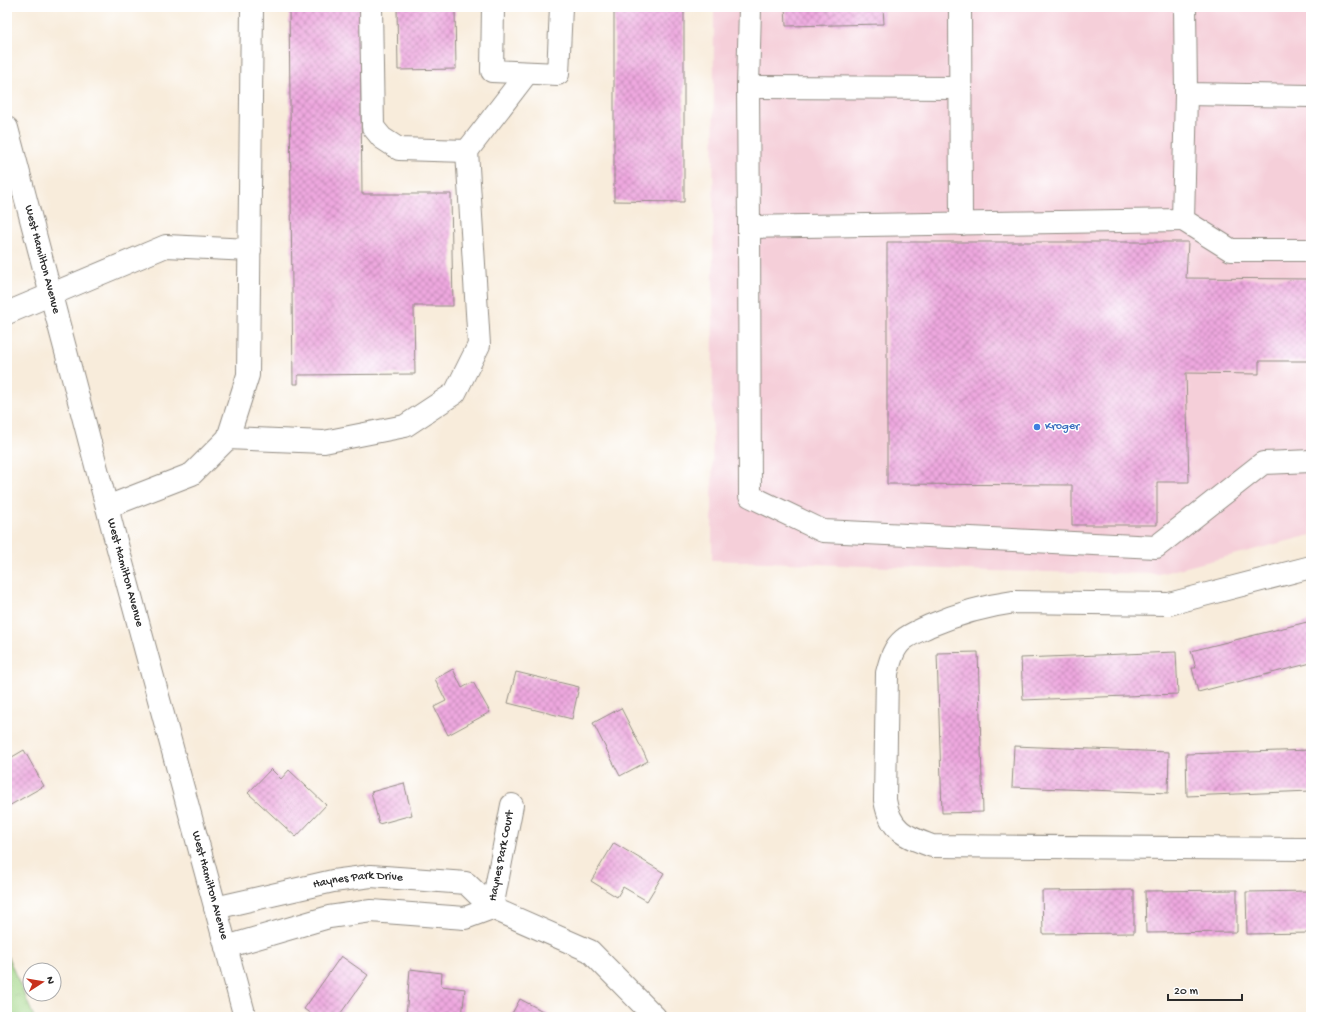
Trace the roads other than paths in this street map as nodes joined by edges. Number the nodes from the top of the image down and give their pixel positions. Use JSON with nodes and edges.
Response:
{"nodes":[{"id":1,"x":252,"y":7,"type":"edge"},
{"id":2,"x":371,"y":7,"type":"edge"},
{"id":3,"x":493,"y":7,"type":"edge"},
{"id":4,"x":561,"y":7,"type":"edge"},
{"id":5,"x":750,"y":7,"type":"edge"},
{"id":6,"x":960,"y":7,"type":"edge"},
{"id":7,"x":1186,"y":7,"type":"edge"},
{"id":8,"x":527,"y":73,"type":"junction"},
{"id":9,"x":748,"y":87,"type":"junction"},
{"id":10,"x":961,"y":88,"type":"junction"},
{"id":11,"x":1186,"y":94,"type":"junction"},
{"id":12,"x":1311,"y":96,"type":"edge"},
{"id":13,"x":7,"y":128,"type":"edge"},
{"id":14,"x":466,"y":151,"type":"junction"},
{"id":15,"x":14,"y":184,"type":"edge"},
{"id":16,"x":1183,"y":220,"type":"junction"},
{"id":17,"x":962,"y":224,"type":"junction"},
{"id":18,"x":749,"y":227,"type":"junction"},
{"id":19,"x":250,"y":250,"type":"junction"},
{"id":20,"x":1311,"y":250,"type":"edge"},
{"id":21,"x":51,"y":295,"type":"junction"},
{"id":22,"x":7,"y":313,"type":"edge"},
{"id":23,"x":228,"y":438,"type":"junction"},
{"id":24,"x":1311,"y":461,"type":"edge"},
{"id":25,"x":107,"y":507,"type":"junction"},
{"id":26,"x":1311,"y":567,"type":"edge"},
{"id":27,"x":512,"y":805,"type":"dead end"},
{"id":28,"x":1311,"y":849,"type":"edge"},
{"id":29,"x":332,"y":881,"type":"junction"},
{"id":30,"x":215,"y":908,"type":"junction"},
{"id":31,"x":492,"y":908,"type":"junction"},
{"id":32,"x":339,"y":915,"type":"junction"},
{"id":33,"x":226,"y":947,"type":"junction"},
{"id":34,"x":245,"y":1017,"type":"edge"},
{"id":35,"x":655,"y":1017,"type":"edge"}],
"edges":[{"from":1,"to":19,"type":"street"},
{"from":2,"to":14,"type":"street"},
{"from":3,"to":8,"type":"street"},
{"from":4,"to":8,"type":"street"},
{"from":5,"to":9,"type":"street"},
{"from":6,"to":10,"type":"street"},
{"from":7,"to":11,"type":"street"},
{"from":8,"to":14,"type":"street"},
{"from":9,"to":10,"type":"street"},
{"from":9,"to":18,"type":"street"},
{"from":10,"to":17,"type":"street"},
{"from":11,"to":12,"type":"street"},
{"from":11,"to":16,"type":"street"},
{"from":13,"to":15,"type":"street","name":"West Hamilton Avenue"},
{"from":14,"to":23,"type":"street"},
{"from":15,"to":21,"type":"street","name":"West Hamilton Avenue"},
{"from":16,"to":17,"type":"street"},
{"from":16,"to":20,"type":"street"},
{"from":17,"to":18,"type":"street"},
{"from":18,"to":24,"type":"street"},
{"from":19,"to":21,"type":"street"},
{"from":19,"to":23,"type":"street"},
{"from":21,"to":22,"type":"street"},
{"from":21,"to":25,"type":"street","name":"West Hamilton Avenue"},
{"from":23,"to":25,"type":"street"},
{"from":25,"to":30,"type":"street","name":"West Hamilton Avenue"},
{"from":26,"to":28,"type":"street"},
{"from":27,"to":31,"type":"street","name":"Haynes Park Court"},
{"from":29,"to":30,"type":"street","name":"Haynes Park Drive"},
{"from":29,"to":31,"type":"street","name":"Haynes Park Drive"},
{"from":29,"to":32,"type":"street"},
{"from":30,"to":33,"type":"street","name":"West Hamilton Avenue"},
{"from":31,"to":32,"type":"street"},
{"from":31,"to":35,"type":"street","name":"Haynes Park Drive"},
{"from":32,"to":33,"type":"street"},
{"from":33,"to":34,"type":"street","name":"West Hamilton Avenue"}]}
